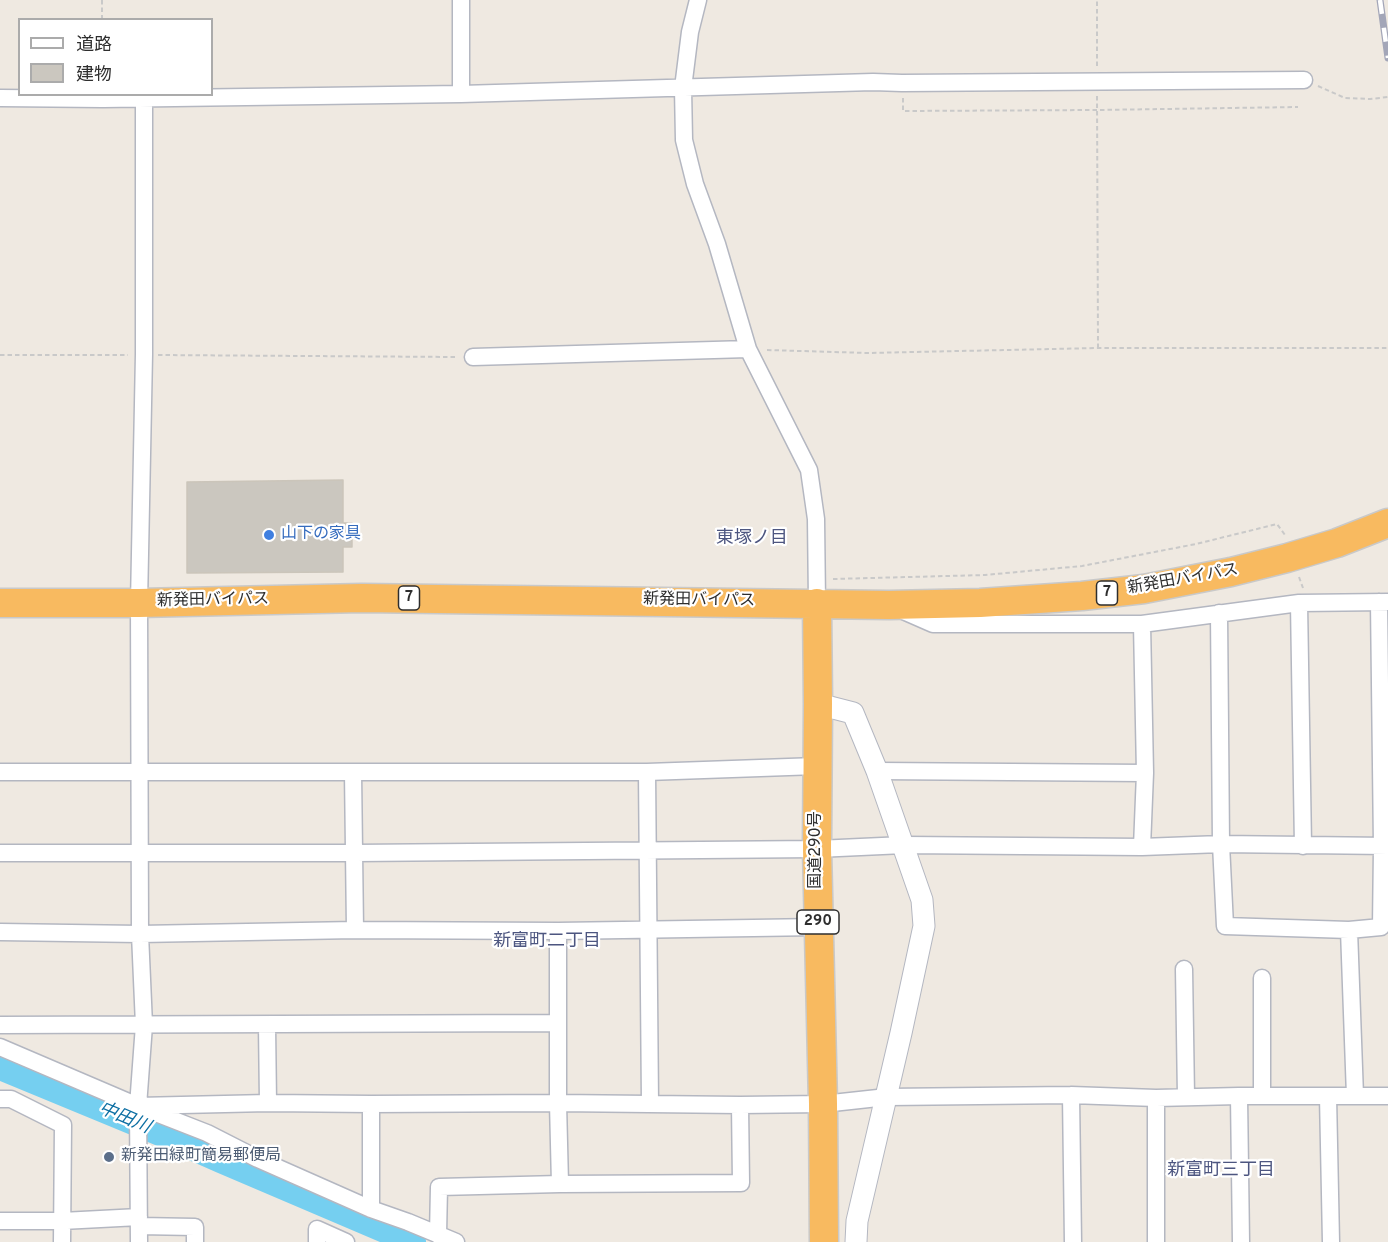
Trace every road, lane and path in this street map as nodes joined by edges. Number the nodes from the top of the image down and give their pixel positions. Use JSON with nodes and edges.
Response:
{"nodes":[{"id":1,"x":102,"y":0,"type":"edge"},
{"id":2,"x":461,"y":0,"type":"edge"},
{"id":3,"x":698,"y":0,"type":"edge"},
{"id":4,"x":1097,"y":0,"type":"edge"},
{"id":5,"x":102,"y":18,"type":"edge"},
{"id":6,"x":1304,"y":80,"type":"joint"},
{"id":7,"x":1097,"y":82,"type":"junction"},
{"id":8,"x":902,"y":83,"type":"junction"},
{"id":9,"x":683,"y":88,"type":"junction"},
{"id":10,"x":461,"y":94,"type":"junction"},
{"id":11,"x":1388,"y":97,"type":"edge"},
{"id":12,"x":0,"y":98,"type":"edge"},
{"id":13,"x":144,"y":99,"type":"junction"},
{"id":14,"x":1298,"y":106,"type":"dead end"},
{"id":15,"x":1097,"y":110,"type":"junction"},
{"id":16,"x":1098,"y":348,"type":"junction"},
{"id":17,"x":1388,"y":348,"type":"edge"},
{"id":18,"x":748,"y":349,"type":"junction"},
{"id":19,"x":144,"y":354,"type":"junction"},
{"id":20,"x":0,"y":355,"type":"edge"},
{"id":21,"x":473,"y":357,"type":"joint"},
{"id":22,"x":1388,"y":523,"type":"edge"},
{"id":23,"x":1285,"y":534,"type":"dead end"},
{"id":24,"x":817,"y":591,"type":"junction"},
{"id":25,"x":1384,"y":602,"type":"edge"},
{"id":26,"x":0,"y":603,"type":"edge"},
{"id":27,"x":139,"y":603,"type":"junction"},
{"id":28,"x":1299,"y":603,"type":"junction"},
{"id":29,"x":889,"y":604,"type":"junction"},
{"id":30,"x":1219,"y":613,"type":"junction"},
{"id":31,"x":1142,"y":624,"type":"junction"},
{"id":32,"x":818,"y":704,"type":"junction"},
{"id":33,"x":817,"y":766,"type":"junction"},
{"id":34,"x":877,"y":771,"type":"junction"},
{"id":35,"x":0,"y":772,"type":"edge"},
{"id":36,"x":141,"y":772,"type":"junction"},
{"id":37,"x":353,"y":772,"type":"junction"},
{"id":38,"x":647,"y":772,"type":"junction"},
{"id":39,"x":1145,"y":773,"type":"junction"},
{"id":40,"x":1221,"y":844,"type":"junction"},
{"id":41,"x":904,"y":845,"type":"junction"},
{"id":42,"x":1303,"y":846,"type":"junction"},
{"id":43,"x":1385,"y":846,"type":"edge"},
{"id":44,"x":1142,"y":847,"type":"junction"},
{"id":45,"x":817,"y":849,"type":"junction"},
{"id":46,"x":649,"y":850,"type":"junction"},
{"id":47,"x":0,"y":853,"type":"edge"},
{"id":48,"x":141,"y":853,"type":"junction"},
{"id":49,"x":355,"y":853,"type":"junction"},
{"id":50,"x":818,"y":927,"type":"junction"},
{"id":51,"x":356,"y":930,"type":"junction"},
{"id":52,"x":650,"y":930,"type":"junction"},
{"id":53,"x":1349,"y":930,"type":"junction"},
{"id":54,"x":558,"y":931,"type":"junction"},
{"id":55,"x":0,"y":932,"type":"edge"},
{"id":56,"x":140,"y":934,"type":"junction"},
{"id":57,"x":1184,"y":969,"type":"dead end"},
{"id":58,"x":1262,"y":978,"type":"dead end"},
{"id":59,"x":558,"y":1023,"type":"junction"},
{"id":60,"x":0,"y":1025,"type":"edge"},
{"id":61,"x":144,"y":1025,"type":"junction"},
{"id":62,"x":267,"y":1025,"type":"junction"},
{"id":63,"x":0,"y":1047,"type":"edge"},
{"id":64,"x":1071,"y":1095,"type":"junction"},
{"id":65,"x":1239,"y":1096,"type":"junction"},
{"id":66,"x":1262,"y":1096,"type":"junction"},
{"id":67,"x":1328,"y":1096,"type":"junction"},
{"id":68,"x":1355,"y":1096,"type":"junction"},
{"id":69,"x":1388,"y":1096,"type":"edge"},
{"id":70,"x":886,"y":1097,"type":"junction"},
{"id":71,"x":1186,"y":1097,"type":"junction"},
{"id":72,"x":1156,"y":1098,"type":"junction"},
{"id":73,"x":0,"y":1099,"type":"edge"},
{"id":74,"x":268,"y":1103,"type":"junction"},
{"id":75,"x":558,"y":1103,"type":"junction"},
{"id":76,"x":650,"y":1103,"type":"junction"},
{"id":77,"x":371,"y":1104,"type":"junction"},
{"id":78,"x":823,"y":1104,"type":"junction"},
{"id":79,"x":740,"y":1105,"type":"junction"},
{"id":80,"x":138,"y":1110,"type":"junction"},
{"id":81,"x":560,"y":1184,"type":"junction"},
{"id":82,"x":371,"y":1209,"type":"junction"},
{"id":83,"x":0,"y":1221,"type":"edge"},
{"id":84,"x":62,"y":1221,"type":"junction"},
{"id":85,"x":139,"y":1228,"type":"edge"},
{"id":86,"x":438,"y":1235,"type":"junction"},
{"id":87,"x":62,"y":1242,"type":"edge"},
{"id":88,"x":195,"y":1242,"type":"edge"},
{"id":89,"x":317,"y":1242,"type":"edge"},
{"id":90,"x":346,"y":1242,"type":"edge"},
{"id":91,"x":456,"y":1242,"type":"edge"},
{"id":92,"x":824,"y":1242,"type":"edge"},
{"id":93,"x":855,"y":1242,"type":"edge"},
{"id":94,"x":1073,"y":1242,"type":"edge"},
{"id":95,"x":1156,"y":1242,"type":"edge"},
{"id":96,"x":1242,"y":1242,"type":"edge"},
{"id":97,"x":1331,"y":1242,"type":"edge"}],
"edges":[{"from":1,"to":5,"type":"path"},
{"from":2,"to":10,"type":"street"},
{"from":3,"to":9,"type":"street"},
{"from":4,"to":7,"type":"path"},
{"from":6,"to":7,"type":"street"},
{"from":6,"to":11,"type":"path"},
{"from":7,"to":8,"type":"street"},
{"from":7,"to":15,"type":"path"},
{"from":8,"to":9,"type":"street"},
{"from":8,"to":15,"type":"path"},
{"from":9,"to":10,"type":"street"},
{"from":9,"to":18,"type":"street"},
{"from":10,"to":13,"type":"street"},
{"from":12,"to":13,"type":"street"},
{"from":13,"to":19,"type":"street"},
{"from":14,"to":15,"type":"path"},
{"from":15,"to":16,"type":"path"},
{"from":16,"to":17,"type":"path"},
{"from":16,"to":18,"type":"path"},
{"from":18,"to":21,"type":"street"},
{"from":18,"to":24,"type":"street"},
{"from":19,"to":20,"type":"path"},
{"from":19,"to":21,"type":"path"},
{"from":19,"to":27,"type":"street"},
{"from":22,"to":29,"type":"highway","name":"新発田バイパス","number":"7"},
{"from":23,"to":24,"type":"path"},
{"from":24,"to":27,"type":"highway","name":"新発田バイパス","number":"7"},
{"from":24,"to":29,"type":"highway","name":"新発田バイパス","number":"7"},
{"from":24,"to":32,"type":"highway","name":"国道290号","number":"290"},
{"from":25,"to":28,"type":"street"},
{"from":25,"to":43,"type":"street"},
{"from":26,"to":27,"type":"highway","name":"新発田バイパス","number":"7"},
{"from":27,"to":36,"type":"street"},
{"from":28,"to":30,"type":"street"},
{"from":28,"to":42,"type":"street"},
{"from":29,"to":31,"type":"street"},
{"from":30,"to":31,"type":"street"},
{"from":30,"to":40,"type":"street"},
{"from":31,"to":39,"type":"street"},
{"from":32,"to":33,"type":"highway","name":"国道290号","number":"290"},
{"from":32,"to":34,"type":"street"},
{"from":33,"to":38,"type":"street"},
{"from":33,"to":45,"type":"highway","name":"国道290号","number":"290"},
{"from":34,"to":39,"type":"street"},
{"from":34,"to":41,"type":"street"},
{"from":35,"to":36,"type":"street"},
{"from":36,"to":37,"type":"street"},
{"from":36,"to":48,"type":"street"},
{"from":37,"to":38,"type":"street"},
{"from":37,"to":49,"type":"street"},
{"from":38,"to":46,"type":"street"},
{"from":39,"to":44,"type":"street"},
{"from":40,"to":42,"type":"street"},
{"from":40,"to":44,"type":"street"},
{"from":40,"to":53,"type":"street"},
{"from":41,"to":44,"type":"street"},
{"from":41,"to":45,"type":"street"},
{"from":41,"to":70,"type":"street"},
{"from":42,"to":43,"type":"street"},
{"from":43,"to":53,"type":"street"},
{"from":45,"to":46,"type":"street"},
{"from":45,"to":50,"type":"highway","name":"国道290号","number":"290"},
{"from":46,"to":49,"type":"street"},
{"from":46,"to":52,"type":"street"},
{"from":47,"to":48,"type":"street"},
{"from":48,"to":49,"type":"street"},
{"from":48,"to":56,"type":"street"},
{"from":49,"to":51,"type":"street"},
{"from":50,"to":52,"type":"street"},
{"from":50,"to":78,"type":"highway","name":"国道290号","number":"290"},
{"from":51,"to":54,"type":"street"},
{"from":51,"to":56,"type":"street"},
{"from":52,"to":54,"type":"street"},
{"from":52,"to":76,"type":"street"},
{"from":53,"to":68,"type":"street"},
{"from":54,"to":59,"type":"street"},
{"from":55,"to":56,"type":"street"},
{"from":56,"to":61,"type":"street"},
{"from":57,"to":71,"type":"street"},
{"from":58,"to":66,"type":"street"},
{"from":59,"to":62,"type":"street"},
{"from":59,"to":75,"type":"street"},
{"from":60,"to":61,"type":"street"},
{"from":61,"to":62,"type":"street"},
{"from":61,"to":80,"type":"street"},
{"from":62,"to":74,"type":"street"},
{"from":63,"to":80,"type":"street"},
{"from":64,"to":70,"type":"street"},
{"from":64,"to":72,"type":"street"},
{"from":64,"to":94,"type":"street"},
{"from":65,"to":66,"type":"street"},
{"from":65,"to":71,"type":"street"},
{"from":65,"to":96,"type":"street"},
{"from":66,"to":67,"type":"street"},
{"from":67,"to":68,"type":"street"},
{"from":67,"to":97,"type":"street"},
{"from":68,"to":69,"type":"street"},
{"from":70,"to":78,"type":"street"},
{"from":70,"to":93,"type":"street"},
{"from":71,"to":72,"type":"street"},
{"from":72,"to":95,"type":"street"},
{"from":73,"to":84,"type":"street"},
{"from":74,"to":77,"type":"street"},
{"from":74,"to":80,"type":"street"},
{"from":75,"to":76,"type":"street"},
{"from":75,"to":77,"type":"street"},
{"from":75,"to":81,"type":"street"},
{"from":76,"to":79,"type":"street"},
{"from":77,"to":82,"type":"street"},
{"from":78,"to":79,"type":"street"},
{"from":78,"to":92,"type":"highway","name":"国道290号","number":"290"},
{"from":79,"to":81,"type":"street"},
{"from":80,"to":82,"type":"street"},
{"from":80,"to":85,"type":"street"},
{"from":81,"to":86,"type":"street"},
{"from":82,"to":86,"type":"street"},
{"from":83,"to":84,"type":"street"},
{"from":84,"to":85,"type":"street"},
{"from":84,"to":87,"type":"street"},
{"from":85,"to":88,"type":"street"},
{"from":86,"to":91,"type":"street"},
{"from":89,"to":90,"type":"street"}]}
